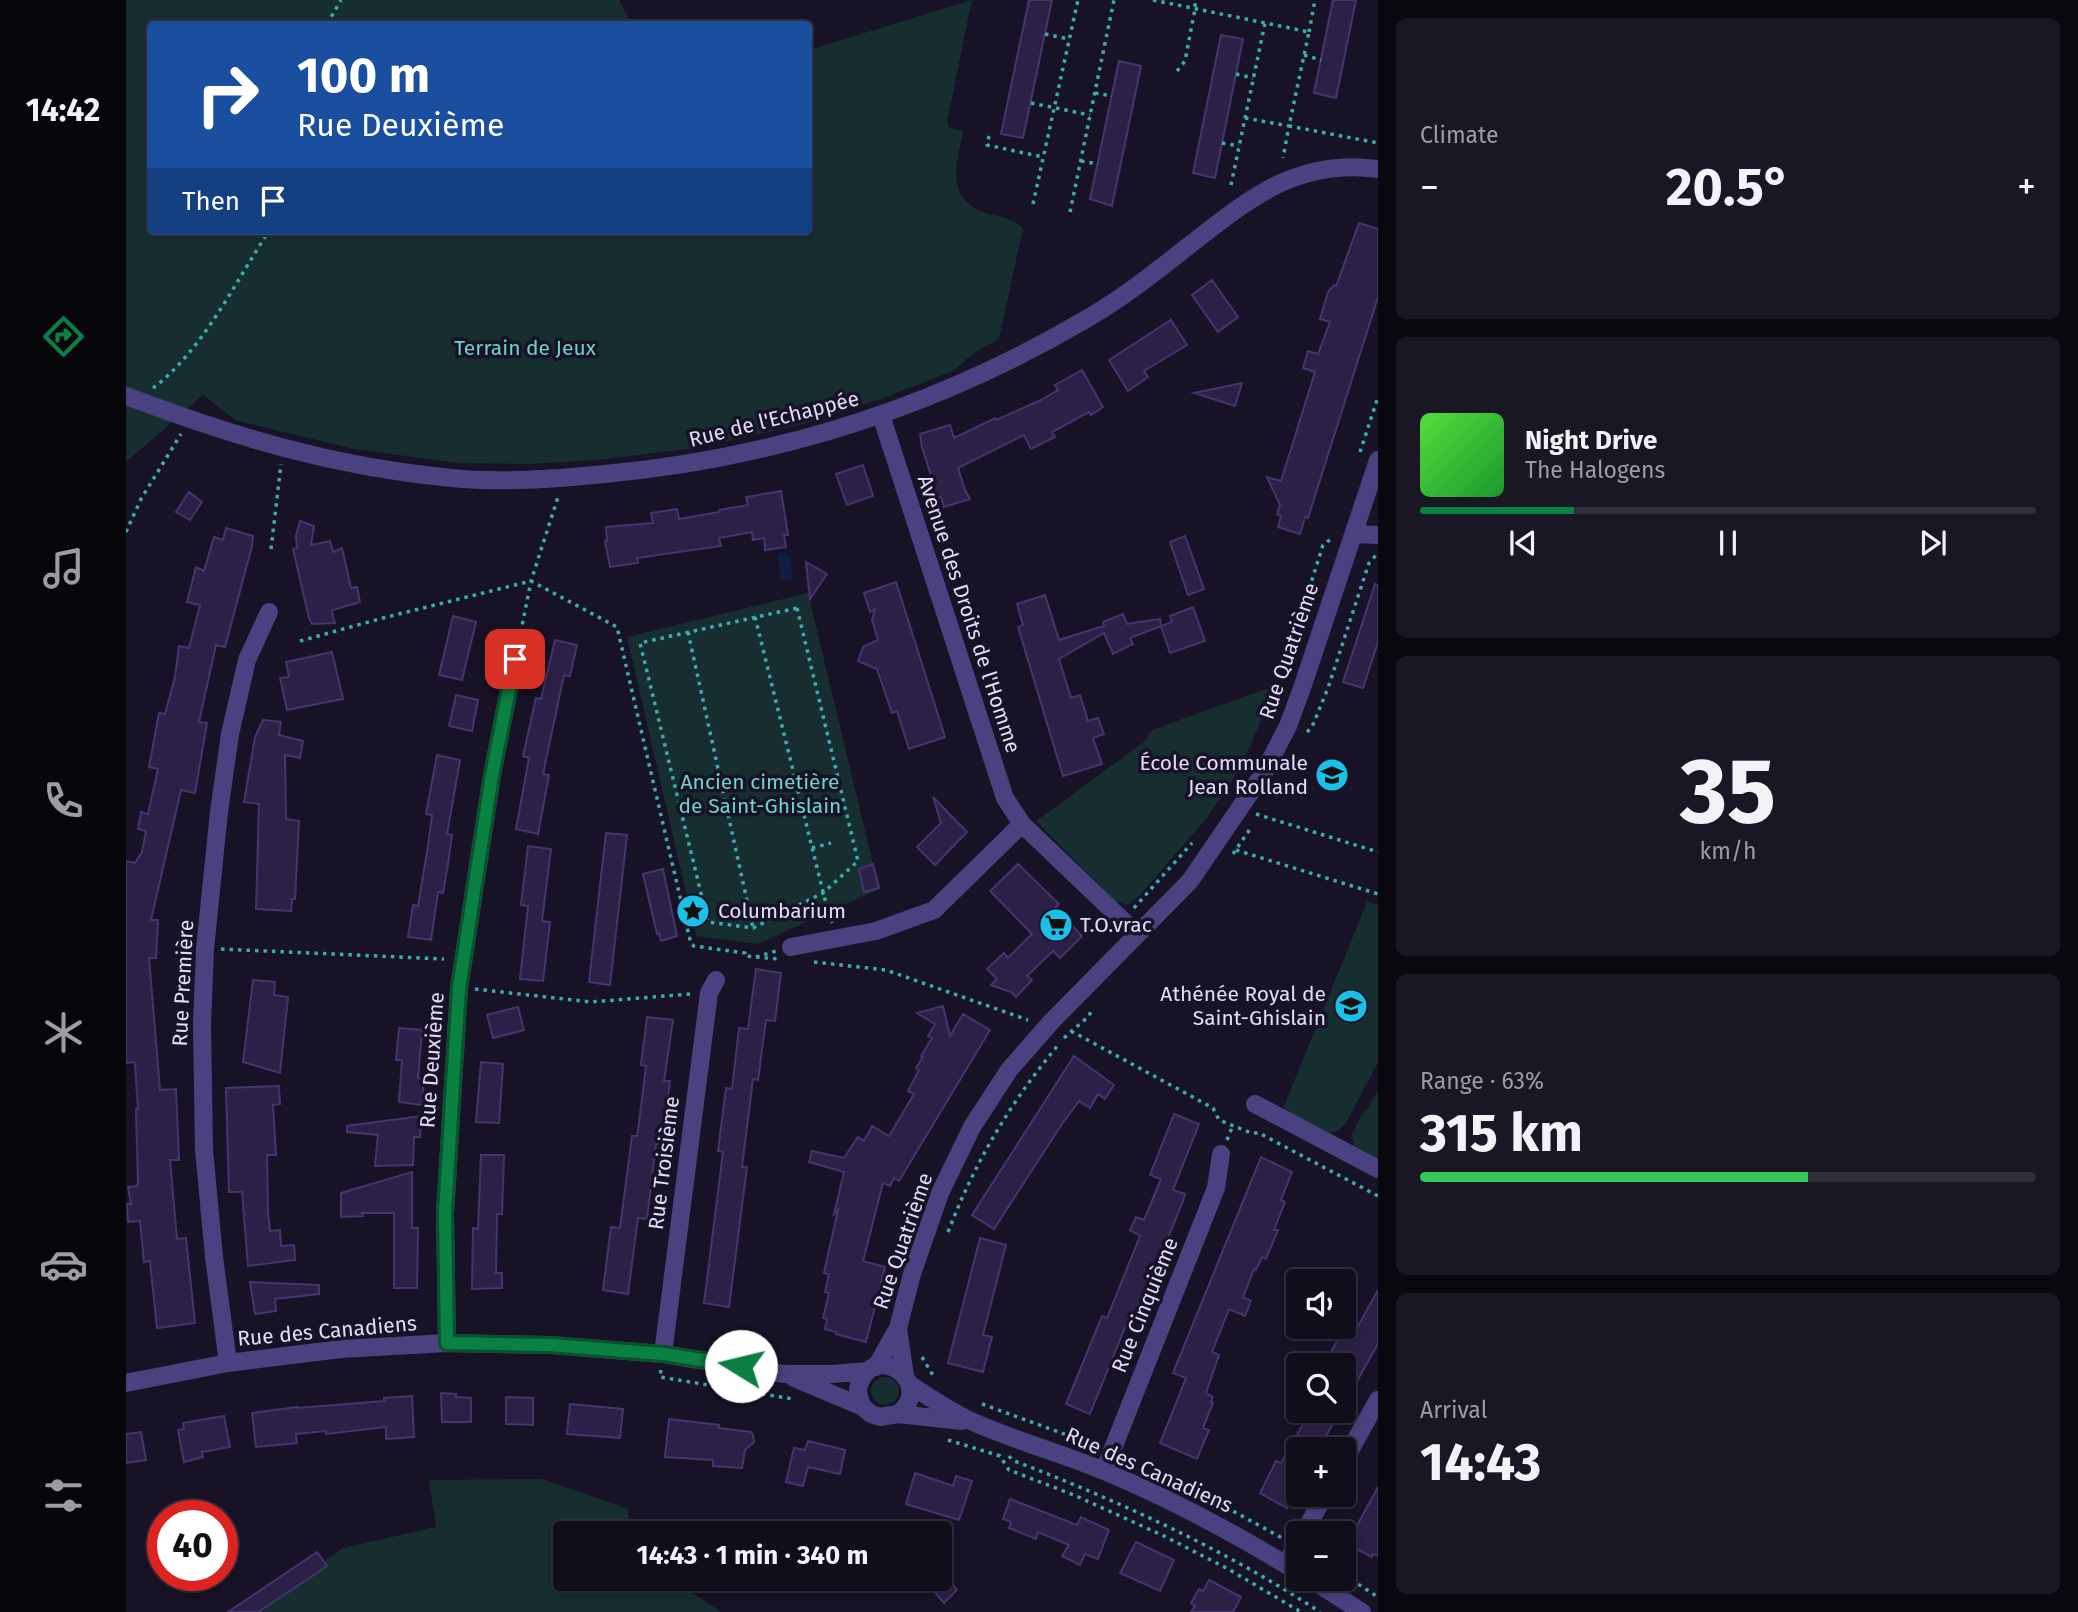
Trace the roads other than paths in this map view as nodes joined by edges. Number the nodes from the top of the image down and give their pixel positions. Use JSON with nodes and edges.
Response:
{"nodes":[{"id":1,"x":1378,"y":169,"type":"edge"},
{"id":2,"x":131,"y":398,"type":"edge"},
{"id":3,"x":881,"y":415,"type":"junction"},
{"id":4,"x":1378,"y":460,"type":"edge"},
{"id":5,"x":1354,"y":534,"type":"junction"},
{"id":6,"x":1378,"y":535,"type":"edge"},
{"id":7,"x":269,"y":612,"type":"dead end"},
{"id":8,"x":515,"y":659,"type":"road end"},
{"id":9,"x":1022,"y":824,"type":"junction"},
{"id":10,"x":1137,"y":934,"type":"junction"},
{"id":11,"x":786,"y":953,"type":"road end"},
{"id":12,"x":713,"y":986,"type":"road end"},
{"id":13,"x":1255,"y":1104,"type":"dead end"},
{"id":14,"x":1221,"y":1154,"type":"dead end"},
{"id":15,"x":1378,"y":1169,"type":"edge"},
{"id":16,"x":898,"y":1328,"type":"junction"},
{"id":17,"x":447,"y":1343,"type":"junction"},
{"id":18,"x":663,"y":1354,"type":"junction"},
{"id":19,"x":228,"y":1363,"type":"junction"},
{"id":20,"x":872,"y":1369,"type":"junction"},
{"id":21,"x":784,"y":1374,"type":"junction"},
{"id":22,"x":907,"y":1380,"type":"junction"},
{"id":23,"x":126,"y":1383,"type":"edge"},
{"id":24,"x":1378,"y":1400,"type":"edge"},
{"id":25,"x":863,"y":1407,"type":"junction"},
{"id":26,"x":898,"y":1414,"type":"junction"},
{"id":27,"x":974,"y":1423,"type":"junction"},
{"id":28,"x":1356,"y":1439,"type":"edge"},
{"id":29,"x":1104,"y":1471,"type":"junction"},
{"id":30,"x":1286,"y":1565,"type":"edge"},
{"id":31,"x":1329,"y":1591,"type":"edge"},
{"id":32,"x":1362,"y":1612,"type":"edge"}],
"edges":[{"from":1,"to":3,"type":"street","name":"Rue de l'Echappée"},
{"from":2,"to":3,"type":"street","name":"Rue de l'Echappée"},
{"from":3,"to":9,"type":"street","name":"Avenue des Droits de l'Homme"},
{"from":4,"to":5,"type":"street","name":"Rue Quatrième"},
{"from":5,"to":6,"type":"street"},
{"from":5,"to":10,"type":"street","name":"Rue Quatrième"},
{"from":7,"to":19,"type":"street","name":"Rue Première"},
{"from":8,"to":17,"type":"street","name":"Rue Deuxième"},
{"from":9,"to":10,"type":"street","name":"Avenue des Droits de l'Homme"},
{"from":9,"to":11,"type":"street"},
{"from":10,"to":16,"type":"street","name":"Rue Quatrième"},
{"from":12,"to":18,"type":"street","name":"Rue Troisième"},
{"from":13,"to":15,"type":"street"},
{"from":14,"to":29,"type":"street","name":"Rue Cinquième"},
{"from":16,"to":20,"type":"street","name":"Rue Quatrième"},
{"from":16,"to":22,"type":"street","name":"Rue Quatrième"},
{"from":17,"to":18,"type":"street","name":"Rue des Canadiens"},
{"from":17,"to":19,"type":"street","name":"Rue des Canadiens"},
{"from":18,"to":21,"type":"street","name":"Rue des Canadiens"},
{"from":19,"to":23,"type":"street","name":"Rue des Canadiens"},
{"from":20,"to":21,"type":"street","name":"Rue des Canadiens"},
{"from":20,"to":22,"type":"street","name":"Rue des Canadiens"},
{"from":20,"to":25,"type":"street"},
{"from":21,"to":25,"type":"street","name":"Rue des Canadiens"},
{"from":22,"to":26,"type":"street"},
{"from":22,"to":27,"type":"street","name":"Rue des Canadiens"},
{"from":24,"to":28,"type":"street"},
{"from":25,"to":26,"type":"street","name":"Rue des Canadiens"},
{"from":26,"to":27,"type":"street","name":"Rue des Canadiens"},
{"from":27,"to":29,"type":"street","name":"Rue des Canadiens"},
{"from":29,"to":30,"type":"street","name":"Rue des Canadiens"},
{"from":31,"to":32,"type":"street"}]}
